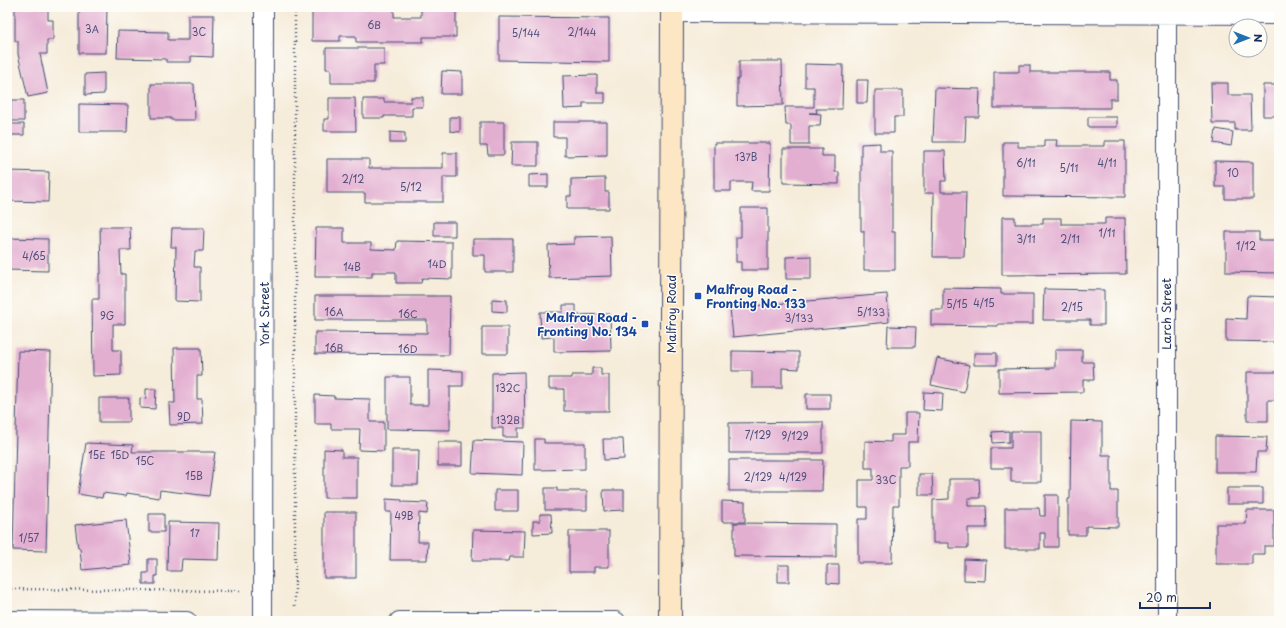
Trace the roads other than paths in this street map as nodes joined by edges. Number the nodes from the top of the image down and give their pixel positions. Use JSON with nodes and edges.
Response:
{"nodes":[{"id":1,"x":264,"y":7,"type":"edge"},
{"id":2,"x":672,"y":10,"type":"edge"},
{"id":3,"x":1166,"y":11,"type":"edge"},
{"id":4,"x":1279,"y":14,"type":"edge"},
{"id":5,"x":7,"y":620,"type":"edge"},
{"id":6,"x":188,"y":621,"type":"edge"},
{"id":7,"x":263,"y":621,"type":"edge"},
{"id":8,"x":399,"y":621,"type":"edge"},
{"id":9,"x":616,"y":621,"type":"edge"},
{"id":10,"x":670,"y":621,"type":"edge"},
{"id":11,"x":1166,"y":621,"type":"edge"}],
"edges":[{"from":1,"to":7,"type":"street","name":"York Street"},
{"from":2,"to":3,"type":"street"},
{"from":2,"to":10,"type":"main road","name":"Malfroy Road"},
{"from":3,"to":4,"type":"street"},
{"from":3,"to":11,"type":"street","name":"Larch Street"},
{"from":5,"to":6,"type":"street"},
{"from":8,"to":9,"type":"street"}]}
